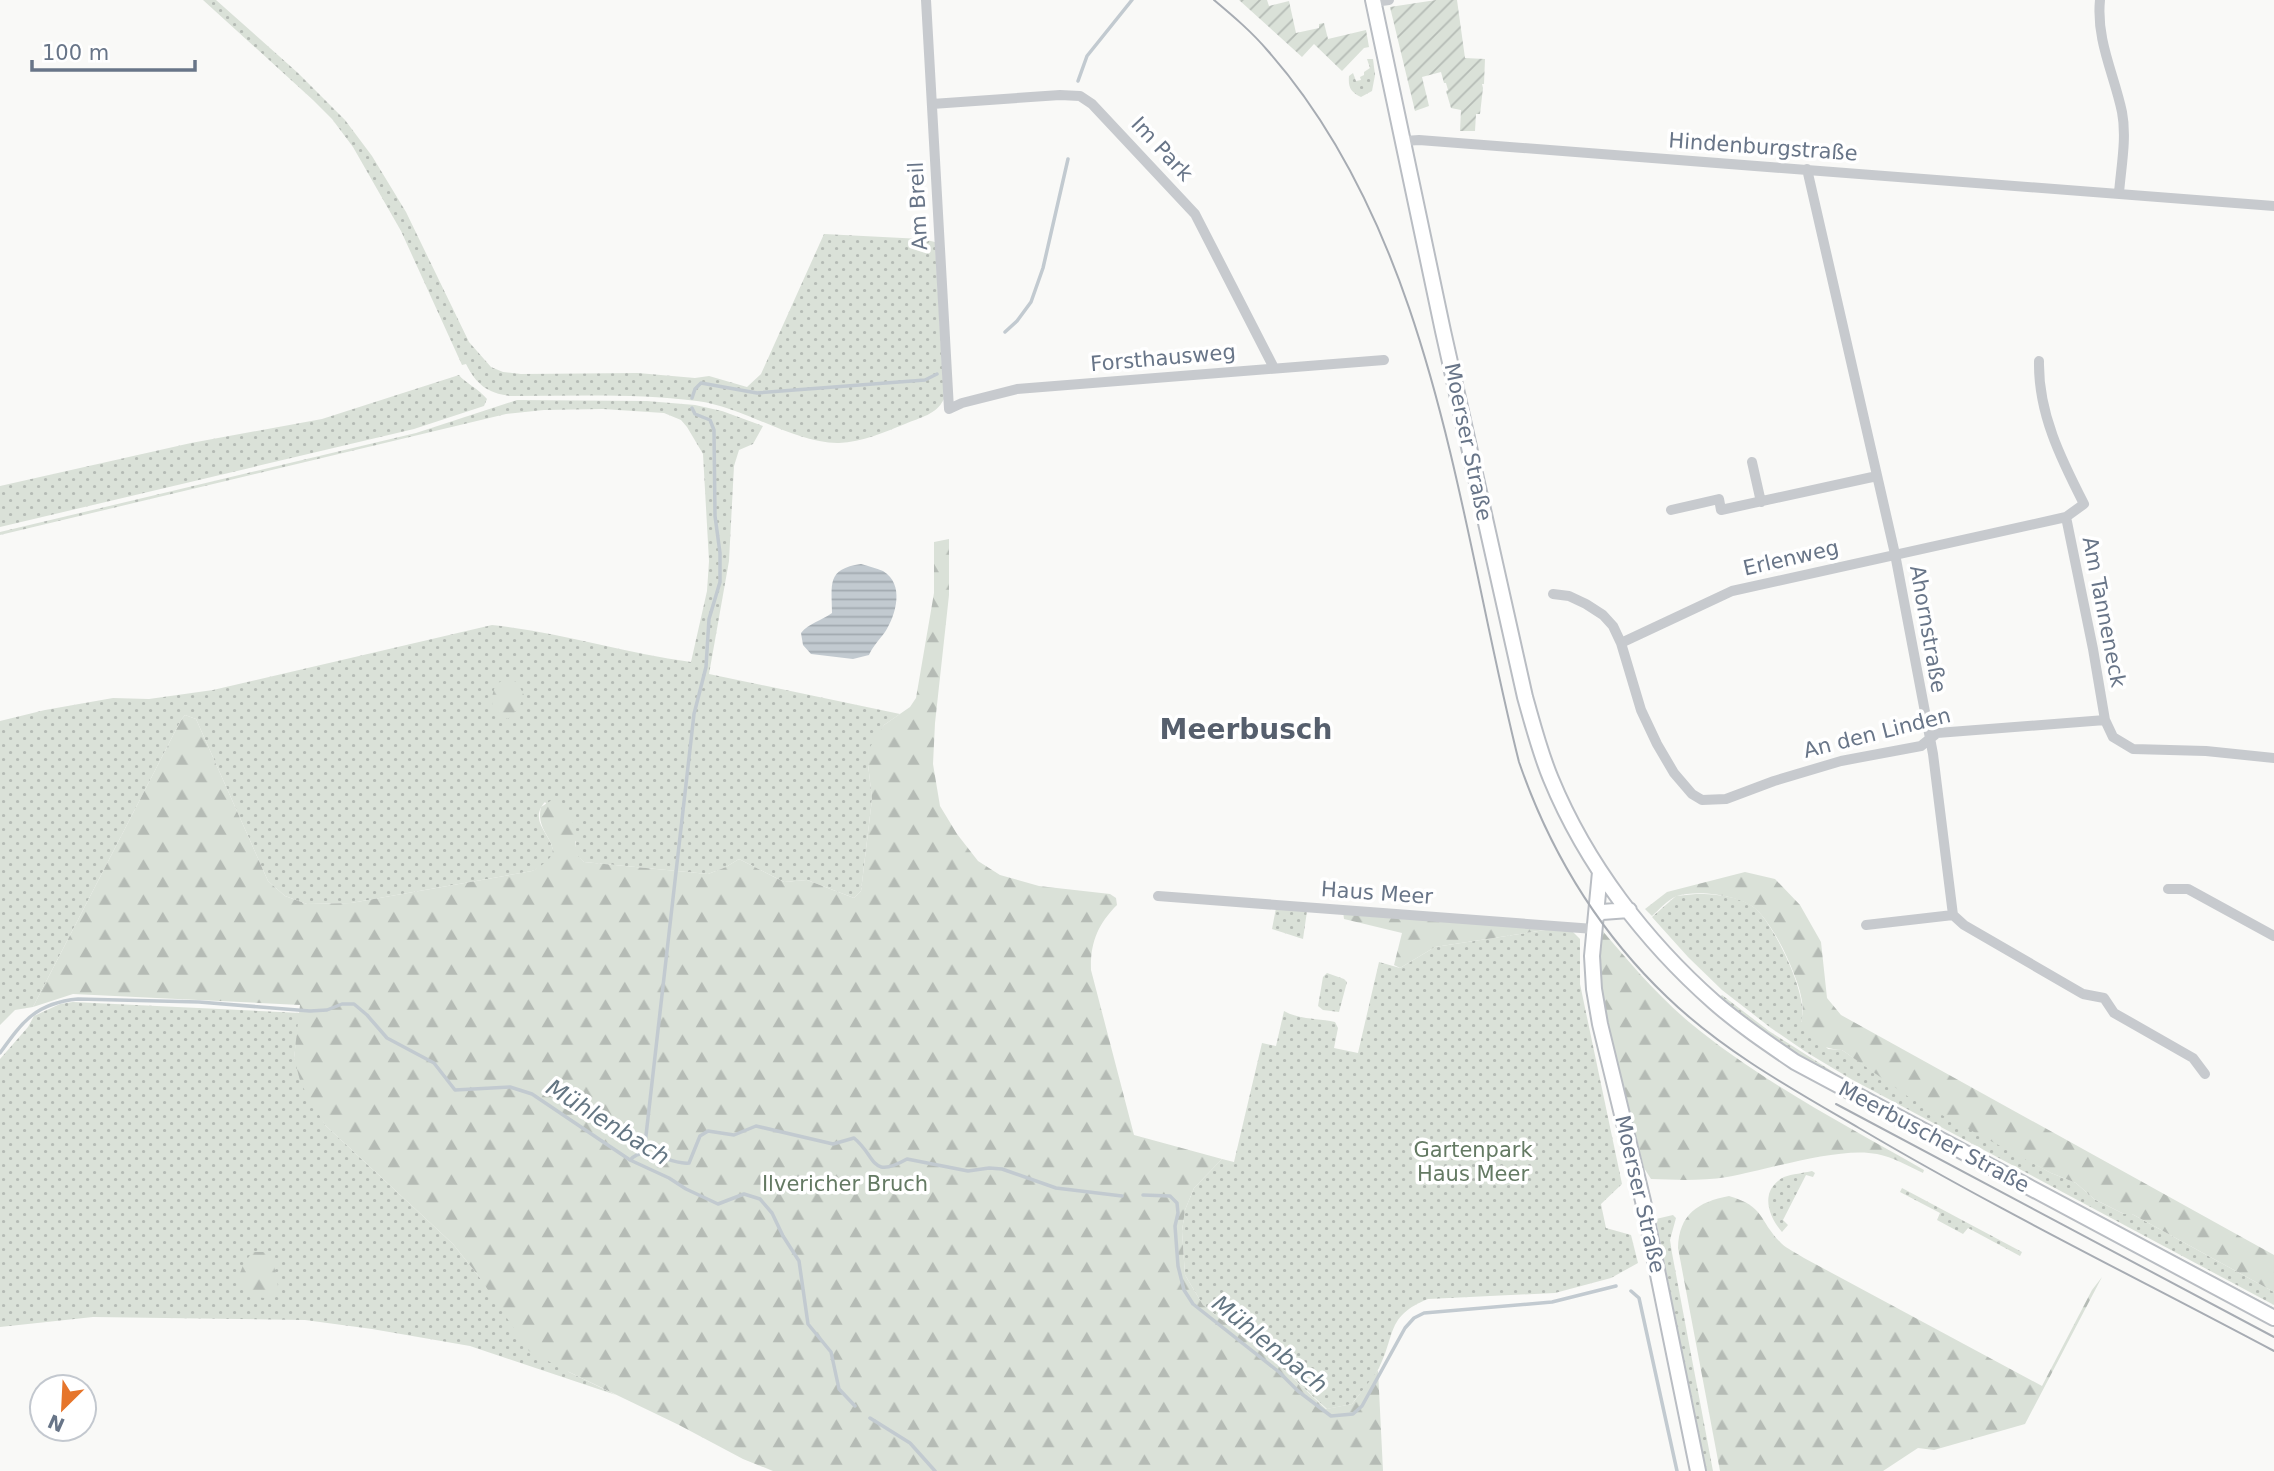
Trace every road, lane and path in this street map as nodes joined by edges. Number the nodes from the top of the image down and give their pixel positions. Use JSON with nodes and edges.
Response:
{"nodes":[{"id":1,"x":926,"y":0,"type":"edge"},
{"id":2,"x":1389,"y":0,"type":"edge"},
{"id":3,"x":2100,"y":0,"type":"edge"},
{"id":4,"x":1373,"y":1,"type":"edge"},
{"id":5,"x":932,"y":104,"type":"junction"},
{"id":6,"x":1405,"y":141,"type":"junction"},
{"id":7,"x":1807,"y":169,"type":"junction"},
{"id":8,"x":2119,"y":193,"type":"junction"},
{"id":9,"x":2274,"y":206,"type":"edge"},
{"id":10,"x":1384,"y":360,"type":"dead end"},
{"id":11,"x":2039,"y":361,"type":"dead end"},
{"id":12,"x":1274,"y":368,"type":"junction"},
{"id":13,"x":949,"y":409,"type":"joint"},
{"id":14,"x":1752,"y":462,"type":"dead end"},
{"id":15,"x":1877,"y":475,"type":"junction"},
{"id":16,"x":1761,"y":502,"type":"junction"},
{"id":17,"x":1671,"y":510,"type":"dead end"},
{"id":18,"x":2066,"y":517,"type":"junction"},
{"id":19,"x":1895,"y":554,"type":"junction"},
{"id":20,"x":1553,"y":594,"type":"dead end"},
{"id":21,"x":1621,"y":643,"type":"junction"},
{"id":22,"x":2105,"y":720,"type":"junction"},
{"id":23,"x":1929,"y":740,"type":"junction"},
{"id":24,"x":2274,"y":758,"type":"edge"},
{"id":25,"x":1600,"y":872,"type":"junction"},
{"id":26,"x":2168,"y":889,"type":"dead end"},
{"id":27,"x":1158,"y":895,"type":"dead end"},
{"id":28,"x":1629,"y":910,"type":"junction"},
{"id":29,"x":1953,"y":915,"type":"junction"},
{"id":30,"x":1595,"y":922,"type":"junction"},
{"id":31,"x":1866,"y":925,"type":"dead end"},
{"id":32,"x":2274,"y":936,"type":"edge"},
{"id":33,"x":2204,"y":1074,"type":"dead end"},
{"id":34,"x":2274,"y":1318,"type":"edge"},
{"id":35,"x":1699,"y":1471,"type":"edge"}],
"edges":[{"from":1,"to":5,"type":"street","name":"Am Breil"},
{"from":2,"to":4,"type":"street"},
{"from":3,"to":8,"type":"street"},
{"from":4,"to":6,"type":"main road","name":"Moerser Straße"},
{"from":5,"to":12,"type":"street","name":"Im Park"},
{"from":5,"to":13,"type":"street","name":"Am Breil"},
{"from":6,"to":7,"type":"street","name":"Hindenburgstraße"},
{"from":6,"to":25,"type":"main road","name":"Moerser Straße"},
{"from":7,"to":8,"type":"street","name":"Hindenburgstraße"},
{"from":7,"to":15,"type":"street","name":"Ahornstraße"},
{"from":8,"to":9,"type":"street","name":"Hindenburgstraße"},
{"from":10,"to":12,"type":"street","name":"Forsthausweg"},
{"from":11,"to":18,"type":"street","name":"Am Tanneneck"},
{"from":12,"to":13,"type":"street","name":"Forsthausweg"},
{"from":14,"to":16,"type":"street"},
{"from":15,"to":16,"type":"street"},
{"from":15,"to":19,"type":"street","name":"Ahornstraße"},
{"from":16,"to":17,"type":"street"},
{"from":18,"to":19,"type":"street","name":"Erlenweg"},
{"from":18,"to":22,"type":"street","name":"Am Tanneneck"},
{"from":19,"to":21,"type":"street","name":"Erlenweg"},
{"from":19,"to":23,"type":"street","name":"Ahornstraße"},
{"from":20,"to":21,"type":"street"},
{"from":21,"to":23,"type":"street","name":"An den Linden"},
{"from":22,"to":23,"type":"street","name":"An den Linden"},
{"from":22,"to":24,"type":"street"},
{"from":23,"to":29,"type":"street","name":"Ahornstraße"},
{"from":25,"to":28,"type":"main road","name":"Moerser Straße"},
{"from":25,"to":30,"type":"main road","name":"Moerser Straße"},
{"from":26,"to":32,"type":"street"},
{"from":27,"to":30,"type":"street","name":"Haus Meer"},
{"from":28,"to":30,"type":"main road"},
{"from":28,"to":34,"type":"main road","name":"Meerbuscher Straße"},
{"from":29,"to":31,"type":"street"},
{"from":29,"to":33,"type":"street"},
{"from":30,"to":35,"type":"main road","name":"Moerser Straße"}]}
